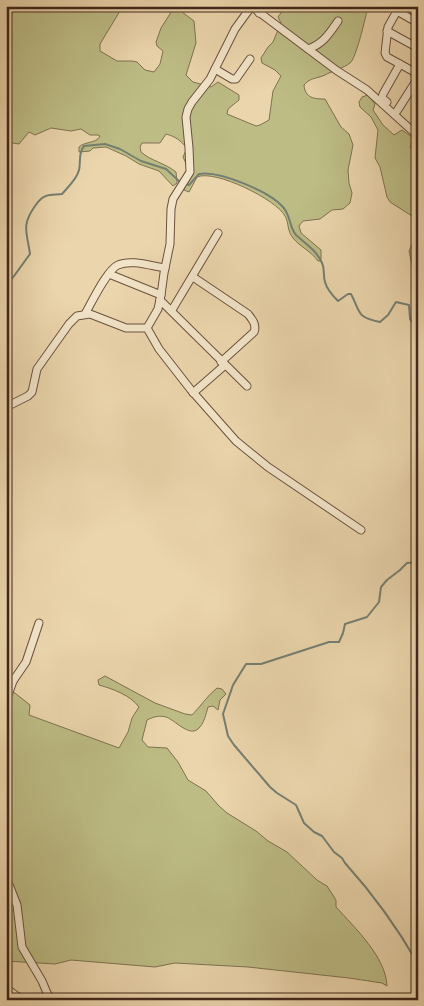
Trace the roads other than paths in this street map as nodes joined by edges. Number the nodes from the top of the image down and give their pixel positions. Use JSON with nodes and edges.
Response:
{"nodes":[{"id":1,"x":251,"y":6,"type":"edge"},
{"id":2,"x":265,"y":6,"type":"edge"},
{"id":3,"x":399,"y":9,"type":"edge"},
{"id":4,"x":259,"y":13,"type":"junction"},
{"id":5,"x":338,"y":21,"type":"dead end"},
{"id":6,"x":418,"y":23,"type":"edge"},
{"id":7,"x":387,"y":31,"type":"junction"},
{"id":8,"x":418,"y":48,"type":"edge"},
{"id":9,"x":308,"y":49,"type":"junction"},
{"id":10,"x":250,"y":59,"type":"dead end"},
{"id":11,"x":400,"y":64,"type":"junction"},
{"id":12,"x":215,"y":68,"type":"junction"},
{"id":13,"x":418,"y":74,"type":"edge"},
{"id":14,"x":418,"y":78,"type":"edge"},
{"id":15,"x":397,"y":111,"type":"junction"},
{"id":16,"x":417,"y":132,"type":"edge"},
{"id":17,"x":218,"y":234,"type":"dead end"},
{"id":18,"x":165,"y":268,"type":"junction"},
{"id":19,"x":108,"y":274,"type":"junction"},
{"id":20,"x":193,"y":277,"type":"junction"},
{"id":21,"x":160,"y":297,"type":"junction"},
{"id":22,"x":172,"y":310,"type":"junction"},
{"id":23,"x":85,"y":314,"type":"junction"},
{"id":24,"x":147,"y":328,"type":"junction"},
{"id":25,"x":223,"y":364,"type":"junction"},
{"id":26,"x":247,"y":386,"type":"dead end"},
{"id":27,"x":193,"y":393,"type":"junction"},
{"id":28,"x":6,"y":407,"type":"edge"},
{"id":29,"x":361,"y":530,"type":"dead end"},
{"id":30,"x":39,"y":623,"type":"dead end"},
{"id":31,"x":6,"y":674,"type":"edge"},
{"id":32,"x":12,"y":681,"type":"junction"},
{"id":33,"x":6,"y":701,"type":"edge"},
{"id":34,"x":6,"y":877,"type":"edge"},
{"id":35,"x":6,"y":988,"type":"edge"},
{"id":36,"x":22,"y":1000,"type":"edge"},
{"id":37,"x":50,"y":1000,"type":"edge"}],
"edges":[{"from":1,"to":4,"type":"street"},
{"from":1,"to":12,"type":"street"},
{"from":2,"to":4,"type":"street"},
{"from":3,"to":6,"type":"street"},
{"from":3,"to":7,"type":"street"},
{"from":4,"to":9,"type":"street"},
{"from":5,"to":9,"type":"street"},
{"from":7,"to":8,"type":"street"},
{"from":7,"to":11,"type":"street"},
{"from":9,"to":16,"type":"street"},
{"from":10,"to":12,"type":"street"},
{"from":11,"to":13,"type":"street"},
{"from":11,"to":15,"type":"street"},
{"from":12,"to":18,"type":"street"},
{"from":14,"to":15,"type":"street"},
{"from":15,"to":16,"type":"street"},
{"from":17,"to":20,"type":"street"},
{"from":18,"to":19,"type":"street"},
{"from":18,"to":21,"type":"street"},
{"from":19,"to":21,"type":"street"},
{"from":19,"to":23,"type":"street"},
{"from":20,"to":22,"type":"street"},
{"from":20,"to":25,"type":"street"},
{"from":21,"to":22,"type":"street"},
{"from":21,"to":24,"type":"street"},
{"from":22,"to":25,"type":"street"},
{"from":23,"to":24,"type":"street"},
{"from":23,"to":28,"type":"street"},
{"from":24,"to":27,"type":"street"},
{"from":25,"to":26,"type":"street"},
{"from":25,"to":27,"type":"street"},
{"from":27,"to":29,"type":"street"},
{"from":30,"to":32,"type":"street"},
{"from":31,"to":32,"type":"street"},
{"from":32,"to":33,"type":"street"},
{"from":34,"to":37,"type":"street"},
{"from":35,"to":36,"type":"street"}]}
